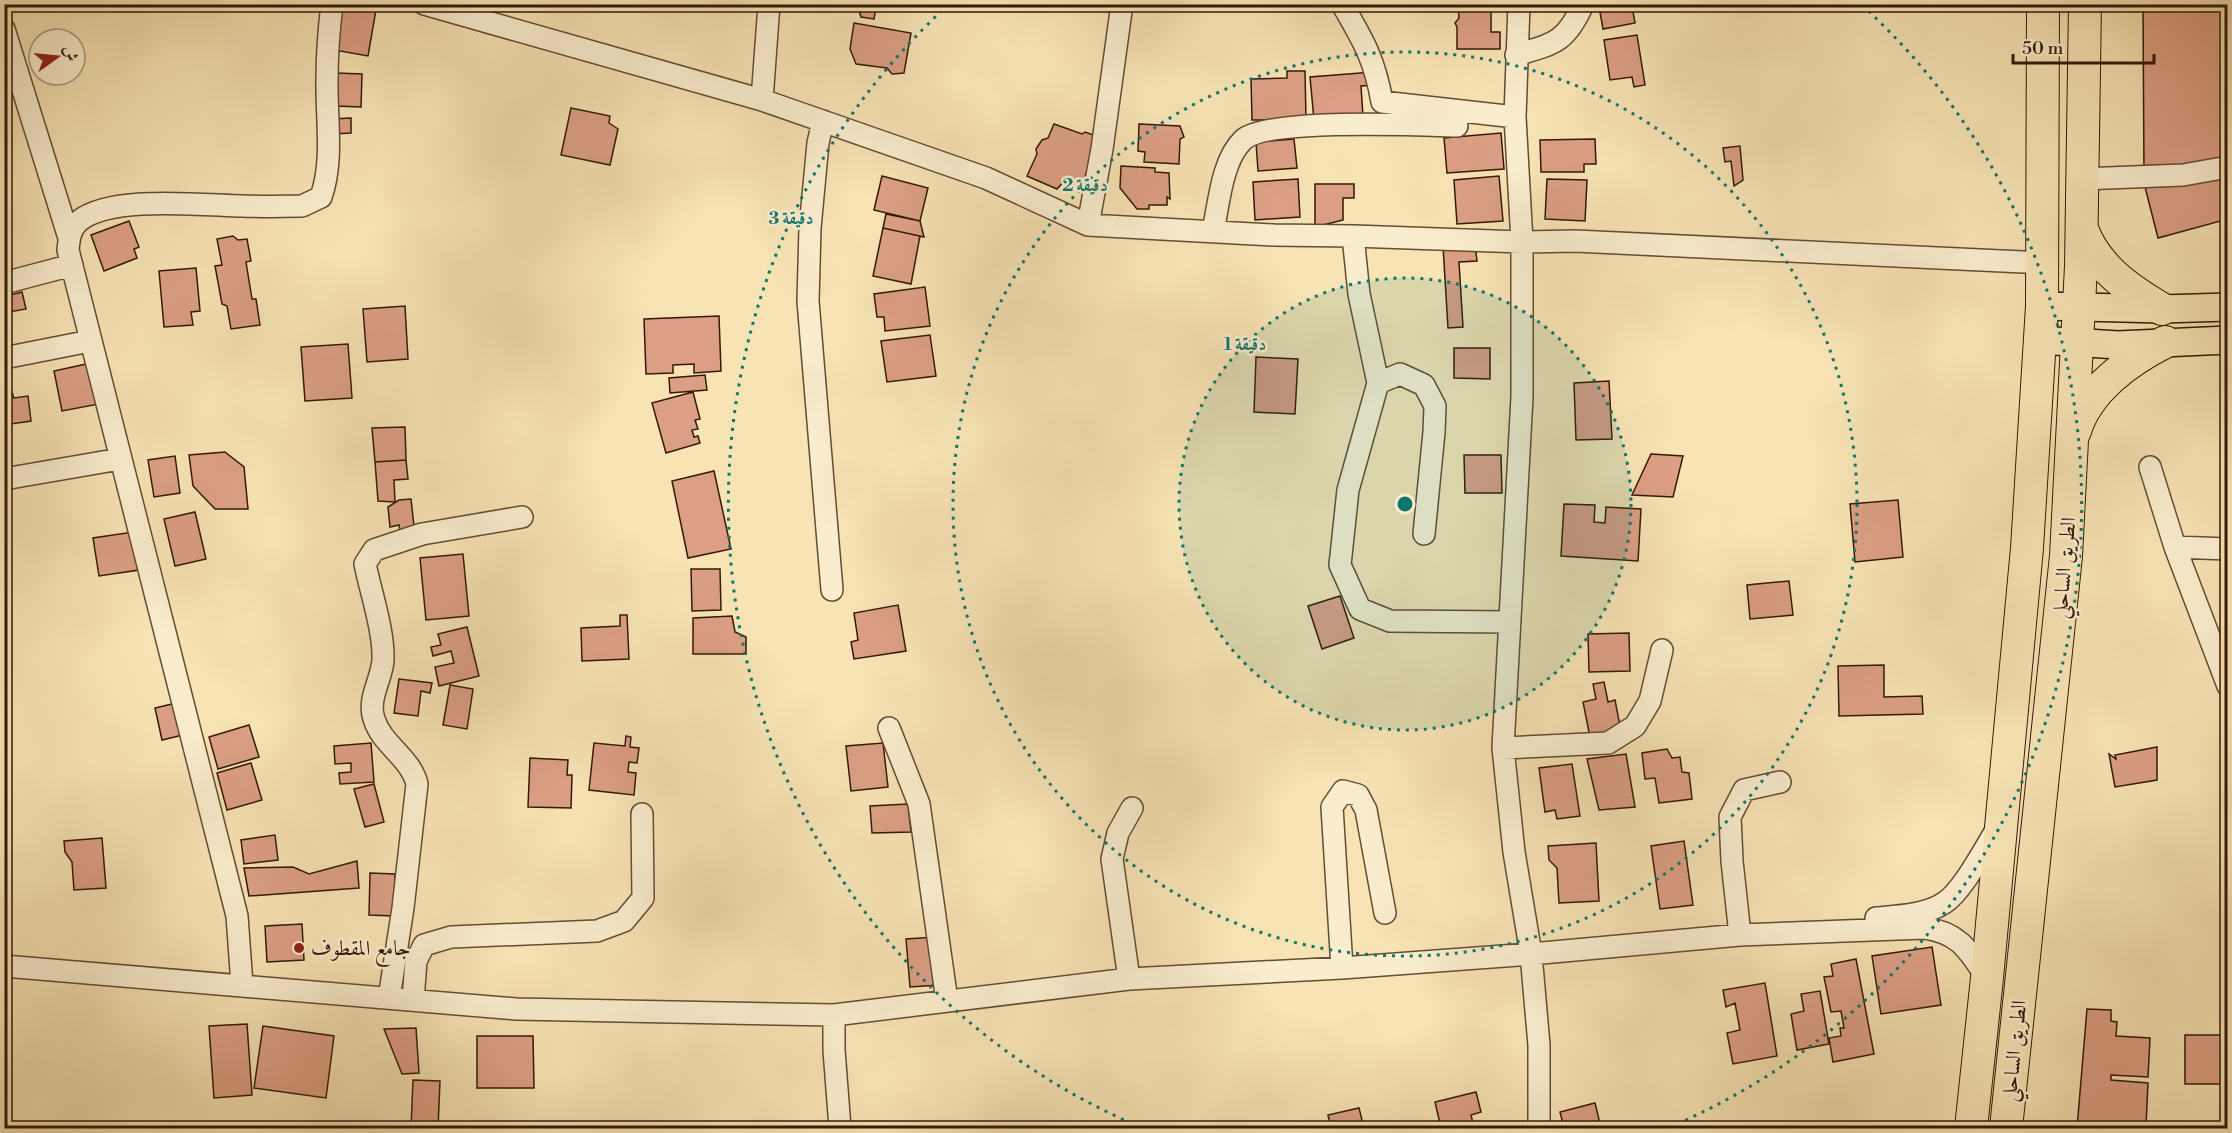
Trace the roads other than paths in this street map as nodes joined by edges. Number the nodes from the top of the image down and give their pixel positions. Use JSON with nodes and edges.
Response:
{"nodes":[{"id":1,"x":332,"y":4,"type":"edge"},
{"id":2,"x":424,"y":4,"type":"edge"},
{"id":3,"x":769,"y":4,"type":"edge"},
{"id":4,"x":1122,"y":4,"type":"edge"},
{"id":5,"x":1342,"y":4,"type":"edge"},
{"id":6,"x":1519,"y":4,"type":"edge"},
{"id":7,"x":1583,"y":4,"type":"edge"},
{"id":8,"x":2043,"y":4,"type":"edge"},
{"id":9,"x":2085,"y":4,"type":"edge"},
{"id":10,"x":4,"y":29,"type":"edge"},
{"id":11,"x":1516,"y":55,"type":"junction"},
{"id":12,"x":762,"y":99,"type":"junction"},
{"id":13,"x":1515,"y":117,"type":"junction"},
{"id":14,"x":823,"y":121,"type":"junction"},
{"id":15,"x":1457,"y":126,"type":"dead end"},
{"id":16,"x":2228,"y":167,"type":"edge"},
{"id":17,"x":2082,"y":179,"type":"junction"},
{"id":18,"x":1088,"y":225,"type":"junction"},
{"id":19,"x":2082,"y":228,"type":"junction"},
{"id":20,"x":1213,"y":231,"type":"junction"},
{"id":21,"x":1353,"y":236,"type":"junction"},
{"id":22,"x":69,"y":238,"type":"junction"},
{"id":23,"x":1522,"y":242,"type":"junction"},
{"id":24,"x":2043,"y":263,"type":"junction"},
{"id":25,"x":72,"y":265,"type":"junction"},
{"id":26,"x":4,"y":283,"type":"edge"},
{"id":27,"x":2042,"y":306,"type":"junction"},
{"id":28,"x":2079,"y":307,"type":"junction"},
{"id":29,"x":2228,"y":307,"type":"edge"},
{"id":30,"x":2162,"y":309,"type":"junction"},
{"id":31,"x":2039,"y":340,"type":"junction"},
{"id":32,"x":2228,"y":340,"type":"edge"},
{"id":33,"x":90,"y":341,"type":"junction"},
{"id":34,"x":2078,"y":341,"type":"junction"},
{"id":35,"x":2165,"y":342,"type":"junction"},
{"id":36,"x":4,"y":357,"type":"edge"},
{"id":37,"x":1378,"y":383,"type":"junction"},
{"id":38,"x":2073,"y":437,"type":"junction"},
{"id":39,"x":120,"y":459,"type":"junction"},
{"id":40,"x":2150,"y":467,"type":"dead end"},
{"id":41,"x":4,"y":478,"type":"edge"},
{"id":42,"x":522,"y":517,"type":"dead end"},
{"id":43,"x":1424,"y":534,"type":"dead end"},
{"id":44,"x":2175,"y":548,"type":"junction"},
{"id":45,"x":2228,"y":549,"type":"edge"},
{"id":46,"x":832,"y":590,"type":"dead end"},
{"id":47,"x":1510,"y":622,"type":"junction"},
{"id":48,"x":1662,"y":650,"type":"dead end"},
{"id":49,"x":2228,"y":686,"type":"edge"},
{"id":50,"x":888,"y":728,"type":"dead end"},
{"id":51,"x":1503,"y":748,"type":"junction"},
{"id":52,"x":1780,"y":782,"type":"dead end"},
{"id":53,"x":1132,"y":808,"type":"dead end"},
{"id":54,"x":642,"y":814,"type":"dead end"},
{"id":55,"x":2001,"y":822,"type":"junction"},
{"id":56,"x":1385,"y":914,"type":"dead end"},
{"id":57,"x":1802,"y":931,"type":"junction"},
{"id":58,"x":1740,"y":935,"type":"junction"},
{"id":59,"x":1531,"y":954,"type":"junction"},
{"id":60,"x":4,"y":966,"type":"edge"},
{"id":61,"x":1342,"y":968,"type":"junction"},
{"id":62,"x":1987,"y":978,"type":"junction"},
{"id":63,"x":1129,"y":979,"type":"junction"},
{"id":64,"x":242,"y":985,"type":"junction"},
{"id":65,"x":389,"y":998,"type":"junction"},
{"id":66,"x":412,"y":1000,"type":"junction"},
{"id":67,"x":947,"y":1001,"type":"junction"},
{"id":68,"x":834,"y":1014,"type":"junction"},
{"id":69,"x":840,"y":1128,"type":"edge"},
{"id":70,"x":1539,"y":1128,"type":"edge"},
{"id":71,"x":1971,"y":1128,"type":"edge"},
{"id":72,"x":2006,"y":1128,"type":"edge"}],
"edges":[{"from":1,"to":22,"type":"street"},
{"from":2,"to":12,"type":"street"},
{"from":3,"to":12,"type":"street"},
{"from":4,"to":18,"type":"street"},
{"from":5,"to":13,"type":"street"},
{"from":6,"to":11,"type":"street"},
{"from":7,"to":11,"type":"street"},
{"from":8,"to":24,"type":"highway","name":"الطريق الساحلي"},
{"from":9,"to":17,"type":"highway","name":"الطريق الساحلي"},
{"from":10,"to":22,"type":"street"},
{"from":11,"to":13,"type":"street"},
{"from":12,"to":14,"type":"street"},
{"from":13,"to":23,"type":"street"},
{"from":14,"to":18,"type":"street"},
{"from":14,"to":46,"type":"street"},
{"from":15,"to":20,"type":"street"},
{"from":16,"to":17,"type":"street"},
{"from":17,"to":19,"type":"highway","name":"الطريق الساحلي"},
{"from":18,"to":20,"type":"street"},
{"from":19,"to":28,"type":"highway","name":"الطريق الساحلي"},
{"from":19,"to":30,"type":"highway"},
{"from":20,"to":21,"type":"street"},
{"from":21,"to":23,"type":"street"},
{"from":21,"to":37,"type":"street"},
{"from":22,"to":25,"type":"street"},
{"from":23,"to":24,"type":"street"},
{"from":23,"to":47,"type":"street"},
{"from":24,"to":27,"type":"highway","name":"الطريق الساحلي"},
{"from":25,"to":26,"type":"street"},
{"from":25,"to":33,"type":"street"},
{"from":27,"to":28,"type":"main road"},
{"from":27,"to":31,"type":"highway","name":"الطريق الساحلي"},
{"from":28,"to":30,"type":"main road"},
{"from":28,"to":34,"type":"highway","name":"الطريق الساحلي"},
{"from":29,"to":30,"type":"main road"},
{"from":30,"to":35,"type":"main road"},
{"from":31,"to":34,"type":"main road"},
{"from":31,"to":55,"type":"highway","name":"الطريق الساحلي"},
{"from":32,"to":35,"type":"main road"},
{"from":33,"to":36,"type":"street"},
{"from":33,"to":39,"type":"street"},
{"from":34,"to":35,"type":"main road"},
{"from":34,"to":38,"type":"highway","name":"الطريق الساحلي"},
{"from":35,"to":38,"type":"highway"},
{"from":37,"to":43,"type":"street"},
{"from":37,"to":47,"type":"street"},
{"from":38,"to":72,"type":"highway","name":"الطريق الساحلي"},
{"from":39,"to":41,"type":"street"},
{"from":39,"to":64,"type":"street"},
{"from":40,"to":44,"type":"street"},
{"from":42,"to":65,"type":"street"},
{"from":44,"to":45,"type":"street"},
{"from":44,"to":49,"type":"street"},
{"from":47,"to":51,"type":"street"},
{"from":48,"to":51,"type":"street"},
{"from":50,"to":67,"type":"street"},
{"from":51,"to":59,"type":"street"},
{"from":52,"to":58,"type":"street"},
{"from":53,"to":63,"type":"street"},
{"from":54,"to":66,"type":"street"},
{"from":55,"to":57,"type":"street"},
{"from":55,"to":62,"type":"highway","name":"الطريق الساحلي"},
{"from":56,"to":61,"type":"street"},
{"from":57,"to":58,"type":"street"},
{"from":57,"to":62,"type":"street"},
{"from":58,"to":59,"type":"street"},
{"from":59,"to":61,"type":"street"},
{"from":59,"to":70,"type":"street"},
{"from":60,"to":64,"type":"street"},
{"from":61,"to":63,"type":"street"},
{"from":62,"to":71,"type":"highway","name":"الطريق الساحلي"},
{"from":63,"to":67,"type":"street"},
{"from":64,"to":65,"type":"street"},
{"from":65,"to":66,"type":"street"},
{"from":66,"to":68,"type":"street"},
{"from":67,"to":68,"type":"street"},
{"from":68,"to":69,"type":"street"}]}
